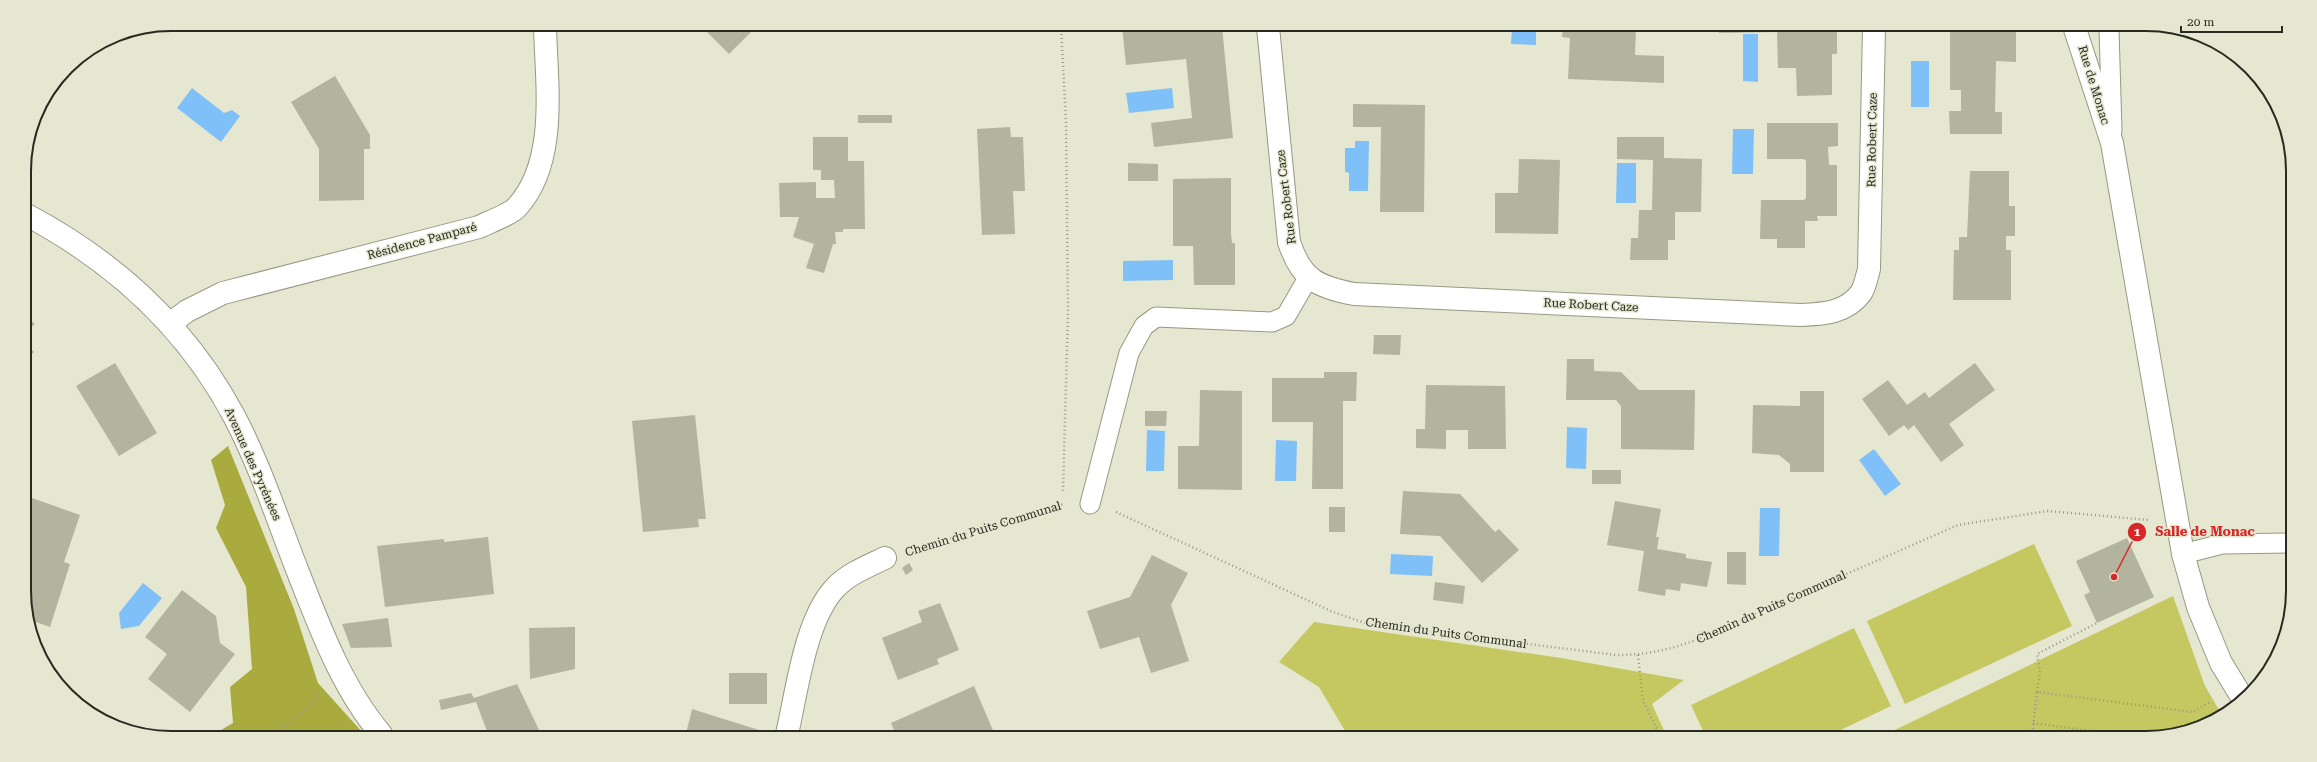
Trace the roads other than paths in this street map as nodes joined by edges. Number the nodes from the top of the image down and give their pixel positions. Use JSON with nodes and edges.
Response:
{"nodes":[{"id":1,"x":545,"y":31,"type":"edge"},
{"id":2,"x":1268,"y":31,"type":"edge"},
{"id":3,"x":1874,"y":31,"type":"edge"},
{"id":4,"x":2076,"y":31,"type":"edge"},
{"id":5,"x":2109,"y":31,"type":"edge"},
{"id":6,"x":2112,"y":142,"type":"junction"},
{"id":7,"x":31,"y":217,"type":"edge"},
{"id":8,"x":1308,"y":278,"type":"junction"},
{"id":9,"x":171,"y":323,"type":"junction"},
{"id":10,"x":1090,"y":504,"type":"road end"},
{"id":11,"x":2286,"y":543,"type":"edge"},
{"id":12,"x":2183,"y":554,"type":"junction"},
{"id":13,"x":885,"y":558,"type":"road end"},
{"id":14,"x":2240,"y":693,"type":"edge"},
{"id":15,"x":379,"y":731,"type":"edge"},
{"id":16,"x":788,"y":731,"type":"edge"}],
"edges":[{"from":1,"to":9,"type":"street","name":"Résidence Pamparé"},
{"from":2,"to":8,"type":"street","name":"Rue Robert Caze"},
{"from":3,"to":8,"type":"street","name":"Rue Robert Caze"},
{"from":4,"to":6,"type":"street","name":"Rue de Monac"},
{"from":5,"to":6,"type":"lane"},
{"from":6,"to":12,"type":"street","name":"Rue de Monac"},
{"from":7,"to":9,"type":"street","name":"Avenue des Pyrénées"},
{"from":8,"to":10,"type":"lane"},
{"from":9,"to":15,"type":"street","name":"Avenue des Pyrénées"},
{"from":11,"to":12,"type":"lane"},
{"from":12,"to":14,"type":"street","name":"Rue de Monac"},
{"from":13,"to":16,"type":"street"}]}
